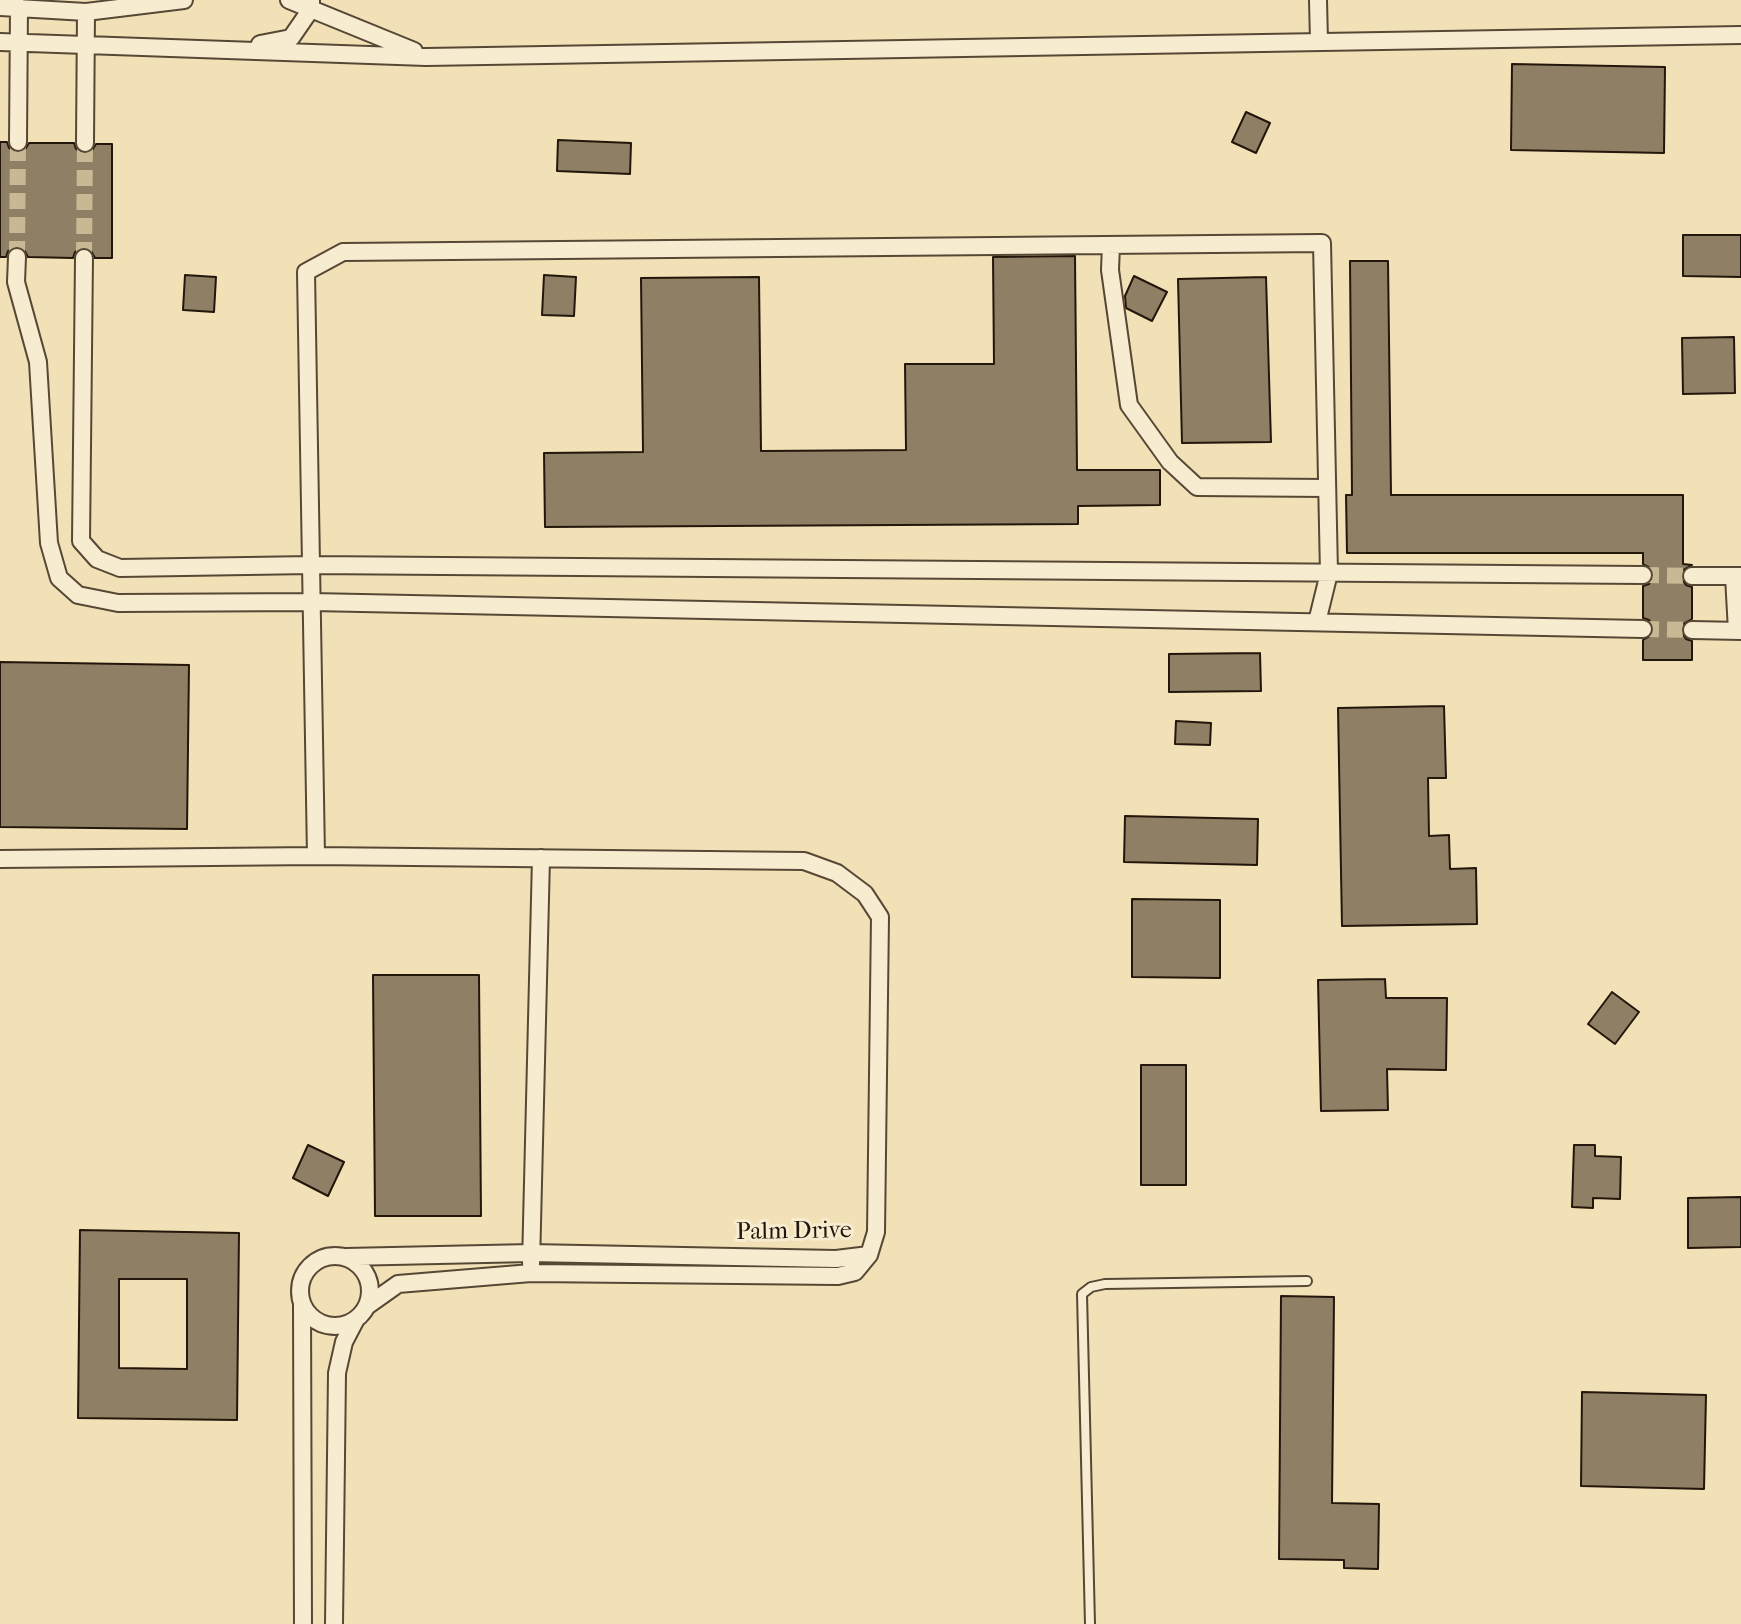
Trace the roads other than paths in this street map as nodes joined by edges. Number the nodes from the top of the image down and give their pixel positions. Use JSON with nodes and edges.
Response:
{"nodes":[{"id":1,"x":184,"y":0,"type":"edge"},
{"id":2,"x":289,"y":0,"type":"edge"},
{"id":3,"x":1318,"y":0,"type":"edge"},
{"id":4,"x":311,"y":4,"type":"edge"},
{"id":5,"x":0,"y":7,"type":"edge"},
{"id":6,"x":19,"y":7,"type":"junction"},
{"id":7,"x":86,"y":12,"type":"junction"},
{"id":8,"x":1741,"y":35,"type":"edge"},
{"id":9,"x":19,"y":41,"type":"junction"},
{"id":10,"x":1319,"y":41,"type":"junction"},
{"id":11,"x":0,"y":42,"type":"edge"},
{"id":12,"x":86,"y":45,"type":"junction"},
{"id":13,"x":231,"y":50,"type":"junction"},
{"id":14,"x":426,"y":57,"type":"junction"},
{"id":15,"x":18,"y":142,"type":"tunnel mouth"},
{"id":16,"x":85,"y":143,"type":"tunnel mouth"},
{"id":17,"x":1111,"y":245,"type":"junction"},
{"id":18,"x":17,"y":257,"type":"tunnel mouth"},
{"id":19,"x":84,"y":258,"type":"tunnel mouth"},
{"id":20,"x":1327,"y":488,"type":"junction"},
{"id":21,"x":311,"y":565,"type":"junction"},
{"id":22,"x":1329,"y":573,"type":"junction"},
{"id":23,"x":1643,"y":575,"type":"tunnel mouth"},
{"id":24,"x":1692,"y":576,"type":"tunnel mouth"},
{"id":25,"x":1738,"y":576,"type":"edge"},
{"id":26,"x":312,"y":602,"type":"junction"},
{"id":27,"x":1317,"y":622,"type":"junction"},
{"id":28,"x":1643,"y":629,"type":"tunnel mouth"},
{"id":29,"x":1692,"y":630,"type":"tunnel mouth"},
{"id":30,"x":1739,"y":631,"type":"edge"},
{"id":31,"x":316,"y":856,"type":"junction"},
{"id":32,"x":541,"y":858,"type":"junction"},
{"id":33,"x":0,"y":859,"type":"edge"},
{"id":34,"x":531,"y":1253,"type":"junction"},
{"id":35,"x":869,"y":1255,"type":"junction"},
{"id":36,"x":346,"y":1257,"type":"junction"},
{"id":37,"x":531,"y":1273,"type":"junction"},
{"id":38,"x":1307,"y":1281,"type":"dead end"},
{"id":39,"x":302,"y":1304,"type":"junction"},
{"id":40,"x":367,"y":1306,"type":"junction"},
{"id":41,"x":356,"y":1319,"type":"junction"},
{"id":42,"x":303,"y":1624,"type":"edge"},
{"id":43,"x":334,"y":1624,"type":"edge"},
{"id":44,"x":1090,"y":1624,"type":"edge"}],
"edges":[{"from":1,"to":7,"type":"street"},
{"from":2,"to":4,"type":"street"},
{"from":3,"to":10,"type":"street"},
{"from":4,"to":13,"type":"street"},
{"from":4,"to":14,"type":"street"},
{"from":5,"to":6,"type":"street"},
{"from":6,"to":7,"type":"street"},
{"from":6,"to":9,"type":"street"},
{"from":7,"to":12,"type":"street"},
{"from":8,"to":10,"type":"street"},
{"from":9,"to":11,"type":"street"},
{"from":9,"to":12,"type":"street"},
{"from":9,"to":15,"type":"street"},
{"from":10,"to":14,"type":"street"},
{"from":12,"to":13,"type":"street"},
{"from":12,"to":16,"type":"street"},
{"from":13,"to":14,"type":"street"},
{"from":17,"to":20,"type":"street"},
{"from":17,"to":20,"type":"street"},
{"from":17,"to":21,"type":"street"},
{"from":18,"to":26,"type":"street"},
{"from":19,"to":21,"type":"street"},
{"from":20,"to":22,"type":"street"},
{"from":21,"to":22,"type":"street"},
{"from":21,"to":26,"type":"street"},
{"from":22,"to":23,"type":"street"},
{"from":22,"to":27,"type":"street"},
{"from":24,"to":25,"type":"street"},
{"from":25,"to":30,"type":"street"},
{"from":26,"to":27,"type":"street"},
{"from":26,"to":31,"type":"street"},
{"from":27,"to":28,"type":"street"},
{"from":29,"to":30,"type":"street"},
{"from":31,"to":32,"type":"street"},
{"from":31,"to":33,"type":"street"},
{"from":32,"to":34,"type":"street"},
{"from":32,"to":35,"type":"street"},
{"from":34,"to":35,"type":"street","name":"Palm Drive"},
{"from":34,"to":36,"type":"street","name":"Palm Drive"},
{"from":34,"to":37,"type":"street"},
{"from":35,"to":37,"type":"street","name":"Palm Drive"},
{"from":36,"to":39,"type":"street","name":"Palm Drive"},
{"from":36,"to":40,"type":"street"},
{"from":37,"to":40,"type":"street","name":"Palm Drive"},
{"from":38,"to":44,"type":"lane"},
{"from":39,"to":41,"type":"street"},
{"from":39,"to":42,"type":"street","name":"Palm Drive"},
{"from":40,"to":41,"type":"street","name":"Palm Drive"},
{"from":41,"to":43,"type":"street","name":"Palm Drive"}]}
